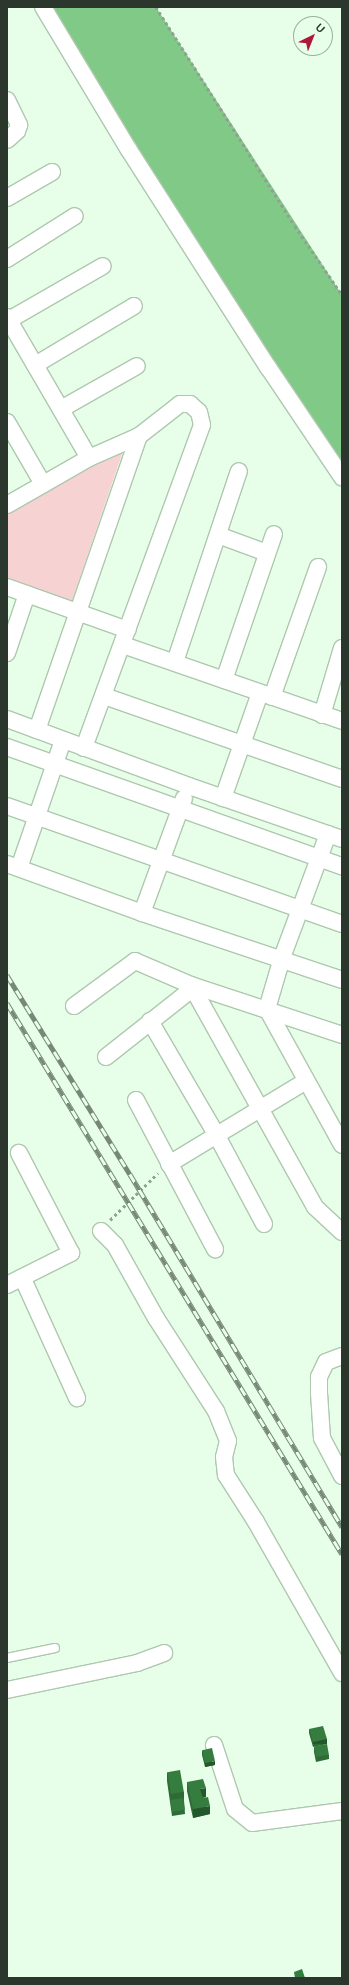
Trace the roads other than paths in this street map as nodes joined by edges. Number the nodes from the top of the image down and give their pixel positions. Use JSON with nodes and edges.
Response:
{"nodes":[{"id":1,"x":43,"y":7,"type":"edge"},
{"id":2,"x":7,"y":100,"type":"edge"},
{"id":3,"x":7,"y":140,"type":"edge"},
{"id":4,"x":52,"y":172,"type":"dead end"},
{"id":5,"x":7,"y":198,"type":"edge"},
{"id":6,"x":75,"y":216,"type":"dead end"},
{"id":7,"x":7,"y":258,"type":"edge"},
{"id":8,"x":103,"y":266,"type":"dead end"},
{"id":9,"x":134,"y":306,"type":"dead end"},
{"id":10,"x":8,"y":319,"type":"edge"},
{"id":11,"x":35,"y":365,"type":"junction"},
{"id":12,"x":137,"y":366,"type":"dead end"},
{"id":13,"x":61,"y":409,"type":"junction"},
{"id":14,"x":7,"y":422,"type":"edge"},
{"id":15,"x":140,"y":436,"type":"junction"},
{"id":16,"x":89,"y":458,"type":"junction"},
{"id":17,"x":240,"y":470,"type":"dead end"},
{"id":18,"x":342,"y":477,"type":"edge"},
{"id":19,"x":43,"y":484,"type":"junction"},
{"id":20,"x":7,"y":505,"type":"edge"},
{"id":21,"x":274,"y":534,"type":"dead end"},
{"id":22,"x":218,"y":535,"type":"junction"},
{"id":23,"x":267,"y":553,"type":"junction"},
{"id":24,"x":318,"y":567,"type":"dead end"},
{"id":25,"x":7,"y":587,"type":"edge"},
{"id":26,"x":27,"y":594,"type":"junction"},
{"id":27,"x":78,"y":611,"type":"junction"},
{"id":28,"x":126,"y":637,"type":"junction"},
{"id":29,"x":342,"y":648,"type":"edge"},
{"id":30,"x":7,"y":654,"type":"edge"},
{"id":31,"x":175,"y":662,"type":"junction"},
{"id":32,"x":224,"y":680,"type":"junction"},
{"id":33,"x":266,"y":695,"type":"junction"},
{"id":34,"x":104,"y":696,"type":"junction"},
{"id":35,"x":322,"y":715,"type":"junction"},
{"id":36,"x":7,"y":719,"type":"edge"},
{"id":37,"x":342,"y":721,"type":"edge"},
{"id":38,"x":37,"y":730,"type":"junction"},
{"id":39,"x":63,"y":740,"type":"junction"},
{"id":40,"x":242,"y":744,"type":"junction"},
{"id":41,"x":7,"y":747,"type":"edge"},
{"id":42,"x":84,"y":748,"type":"junction"},
{"id":43,"x":55,"y":764,"type":"junction"},
{"id":44,"x":342,"y":779,"type":"edge"},
{"id":45,"x":189,"y":786,"type":"junction"},
{"id":46,"x":223,"y":798,"type":"junction"},
{"id":47,"x":7,"y":806,"type":"edge"},
{"id":48,"x":181,"y":808,"type":"junction"},
{"id":49,"x":37,"y":817,"type":"junction"},
{"id":50,"x":335,"y":837,"type":"edge"},
{"id":51,"x":318,"y":858,"type":"junction"},
{"id":52,"x":161,"y":861,"type":"junction"},
{"id":53,"x":13,"y":866,"type":"edge"},
{"id":54,"x":342,"y":866,"type":"edge"},
{"id":55,"x":299,"y":909,"type":"junction"},
{"id":56,"x":142,"y":913,"type":"junction"},
{"id":57,"x":342,"y":924,"type":"edge"},
{"id":58,"x":282,"y":958,"type":"junction"},
{"id":59,"x":342,"y":980,"type":"edge"},
{"id":60,"x":191,"y":987,"type":"junction"},
{"id":61,"x":74,"y":1006,"type":"dead end"},
{"id":62,"x":267,"y":1009,"type":"junction"},
{"id":63,"x":150,"y":1021,"type":"junction"},
{"id":64,"x":342,"y":1035,"type":"edge"},
{"id":65,"x":106,"y":1057,"type":"dead end"},
{"id":66,"x":306,"y":1081,"type":"junction"},
{"id":67,"x":136,"y":1100,"type":"dead end"},
{"id":68,"x":260,"y":1107,"type":"junction"},
{"id":69,"x":216,"y":1134,"type":"junction"},
{"id":70,"x":342,"y":1145,"type":"edge"},
{"id":71,"x":19,"y":1153,"type":"dead end"},
{"id":72,"x":169,"y":1164,"type":"junction"},
{"id":73,"x":264,"y":1224,"type":"dead end"},
{"id":74,"x":101,"y":1231,"type":"road end"},
{"id":75,"x":342,"y":1231,"type":"edge"},
{"id":76,"x":215,"y":1249,"type":"dead end"},
{"id":77,"x":23,"y":1279,"type":"junction"},
{"id":78,"x":7,"y":1285,"type":"edge"},
{"id":79,"x":342,"y":1356,"type":"edge"},
{"id":80,"x":77,"y":1398,"type":"dead end"},
{"id":81,"x":342,"y":1476,"type":"edge"},
{"id":82,"x":55,"y":1648,"type":"dead end"},
{"id":83,"x":164,"y":1653,"type":"dead end"},
{"id":84,"x":7,"y":1658,"type":"edge"},
{"id":85,"x":342,"y":1673,"type":"edge"},
{"id":86,"x":7,"y":1690,"type":"edge"},
{"id":87,"x":214,"y":1745,"type":"dead end"},
{"id":88,"x":342,"y":1811,"type":"edge"}],
"edges":[{"from":1,"to":18,"type":"street"},
{"from":2,"to":3,"type":"street"},
{"from":4,"to":5,"type":"street"},
{"from":6,"to":7,"type":"street"},
{"from":8,"to":10,"type":"street"},
{"from":9,"to":11,"type":"street"},
{"from":10,"to":11,"type":"street"},
{"from":11,"to":13,"type":"street"},
{"from":12,"to":13,"type":"street"},
{"from":13,"to":16,"type":"street"},
{"from":14,"to":19,"type":"street"},
{"from":15,"to":16,"type":"street"},
{"from":15,"to":27,"type":"street"},
{"from":15,"to":28,"type":"street"},
{"from":16,"to":19,"type":"street"},
{"from":17,"to":22,"type":"street"},
{"from":19,"to":20,"type":"street"},
{"from":21,"to":23,"type":"street"},
{"from":22,"to":23,"type":"street"},
{"from":22,"to":31,"type":"street"},
{"from":23,"to":32,"type":"street"},
{"from":24,"to":33,"type":"street"},
{"from":25,"to":26,"type":"street"},
{"from":26,"to":27,"type":"street"},
{"from":26,"to":30,"type":"street"},
{"from":27,"to":28,"type":"street"},
{"from":27,"to":38,"type":"street"},
{"from":28,"to":31,"type":"street"},
{"from":28,"to":34,"type":"street"},
{"from":29,"to":35,"type":"street"},
{"from":31,"to":32,"type":"street"},
{"from":32,"to":33,"type":"street"},
{"from":33,"to":35,"type":"street"},
{"from":33,"to":40,"type":"street"},
{"from":34,"to":40,"type":"street"},
{"from":34,"to":42,"type":"street"},
{"from":35,"to":37,"type":"street"},
{"from":36,"to":38,"type":"street"},
{"from":38,"to":39,"type":"street"},
{"from":39,"to":42,"type":"street"},
{"from":39,"to":43,"type":"street"},
{"from":40,"to":44,"type":"street"},
{"from":40,"to":46,"type":"street"},
{"from":41,"to":43,"type":"street"},
{"from":42,"to":45,"type":"street"},
{"from":43,"to":48,"type":"street"},
{"from":43,"to":49,"type":"street"},
{"from":45,"to":46,"type":"street"},
{"from":45,"to":48,"type":"street"},
{"from":46,"to":50,"type":"street"},
{"from":47,"to":49,"type":"street"},
{"from":48,"to":51,"type":"street"},
{"from":48,"to":52,"type":"street"},
{"from":49,"to":52,"type":"street"},
{"from":49,"to":53,"type":"street"},
{"from":50,"to":51,"type":"street"},
{"from":51,"to":54,"type":"street"},
{"from":51,"to":55,"type":"street"},
{"from":52,"to":55,"type":"street"},
{"from":52,"to":56,"type":"street"},
{"from":53,"to":56,"type":"street"},
{"from":55,"to":57,"type":"street"},
{"from":55,"to":58,"type":"street"},
{"from":56,"to":58,"type":"street"},
{"from":58,"to":59,"type":"street"},
{"from":58,"to":62,"type":"street"},
{"from":60,"to":61,"type":"street"},
{"from":60,"to":62,"type":"street"},
{"from":60,"to":63,"type":"street"},
{"from":60,"to":68,"type":"street"},
{"from":62,"to":64,"type":"street"},
{"from":62,"to":66,"type":"street"},
{"from":63,"to":65,"type":"street"},
{"from":63,"to":69,"type":"street"},
{"from":66,"to":68,"type":"street"},
{"from":66,"to":70,"type":"street"},
{"from":67,"to":72,"type":"street"},
{"from":68,"to":69,"type":"street"},
{"from":68,"to":75,"type":"street"},
{"from":69,"to":72,"type":"street"},
{"from":69,"to":73,"type":"street"},
{"from":71,"to":77,"type":"street"},
{"from":72,"to":76,"type":"street"},
{"from":74,"to":85,"type":"street"},
{"from":77,"to":78,"type":"street"},
{"from":77,"to":80,"type":"street"},
{"from":79,"to":81,"type":"street"},
{"from":82,"to":84,"type":"lane"},
{"from":83,"to":86,"type":"street"},
{"from":87,"to":88,"type":"street"}]}
